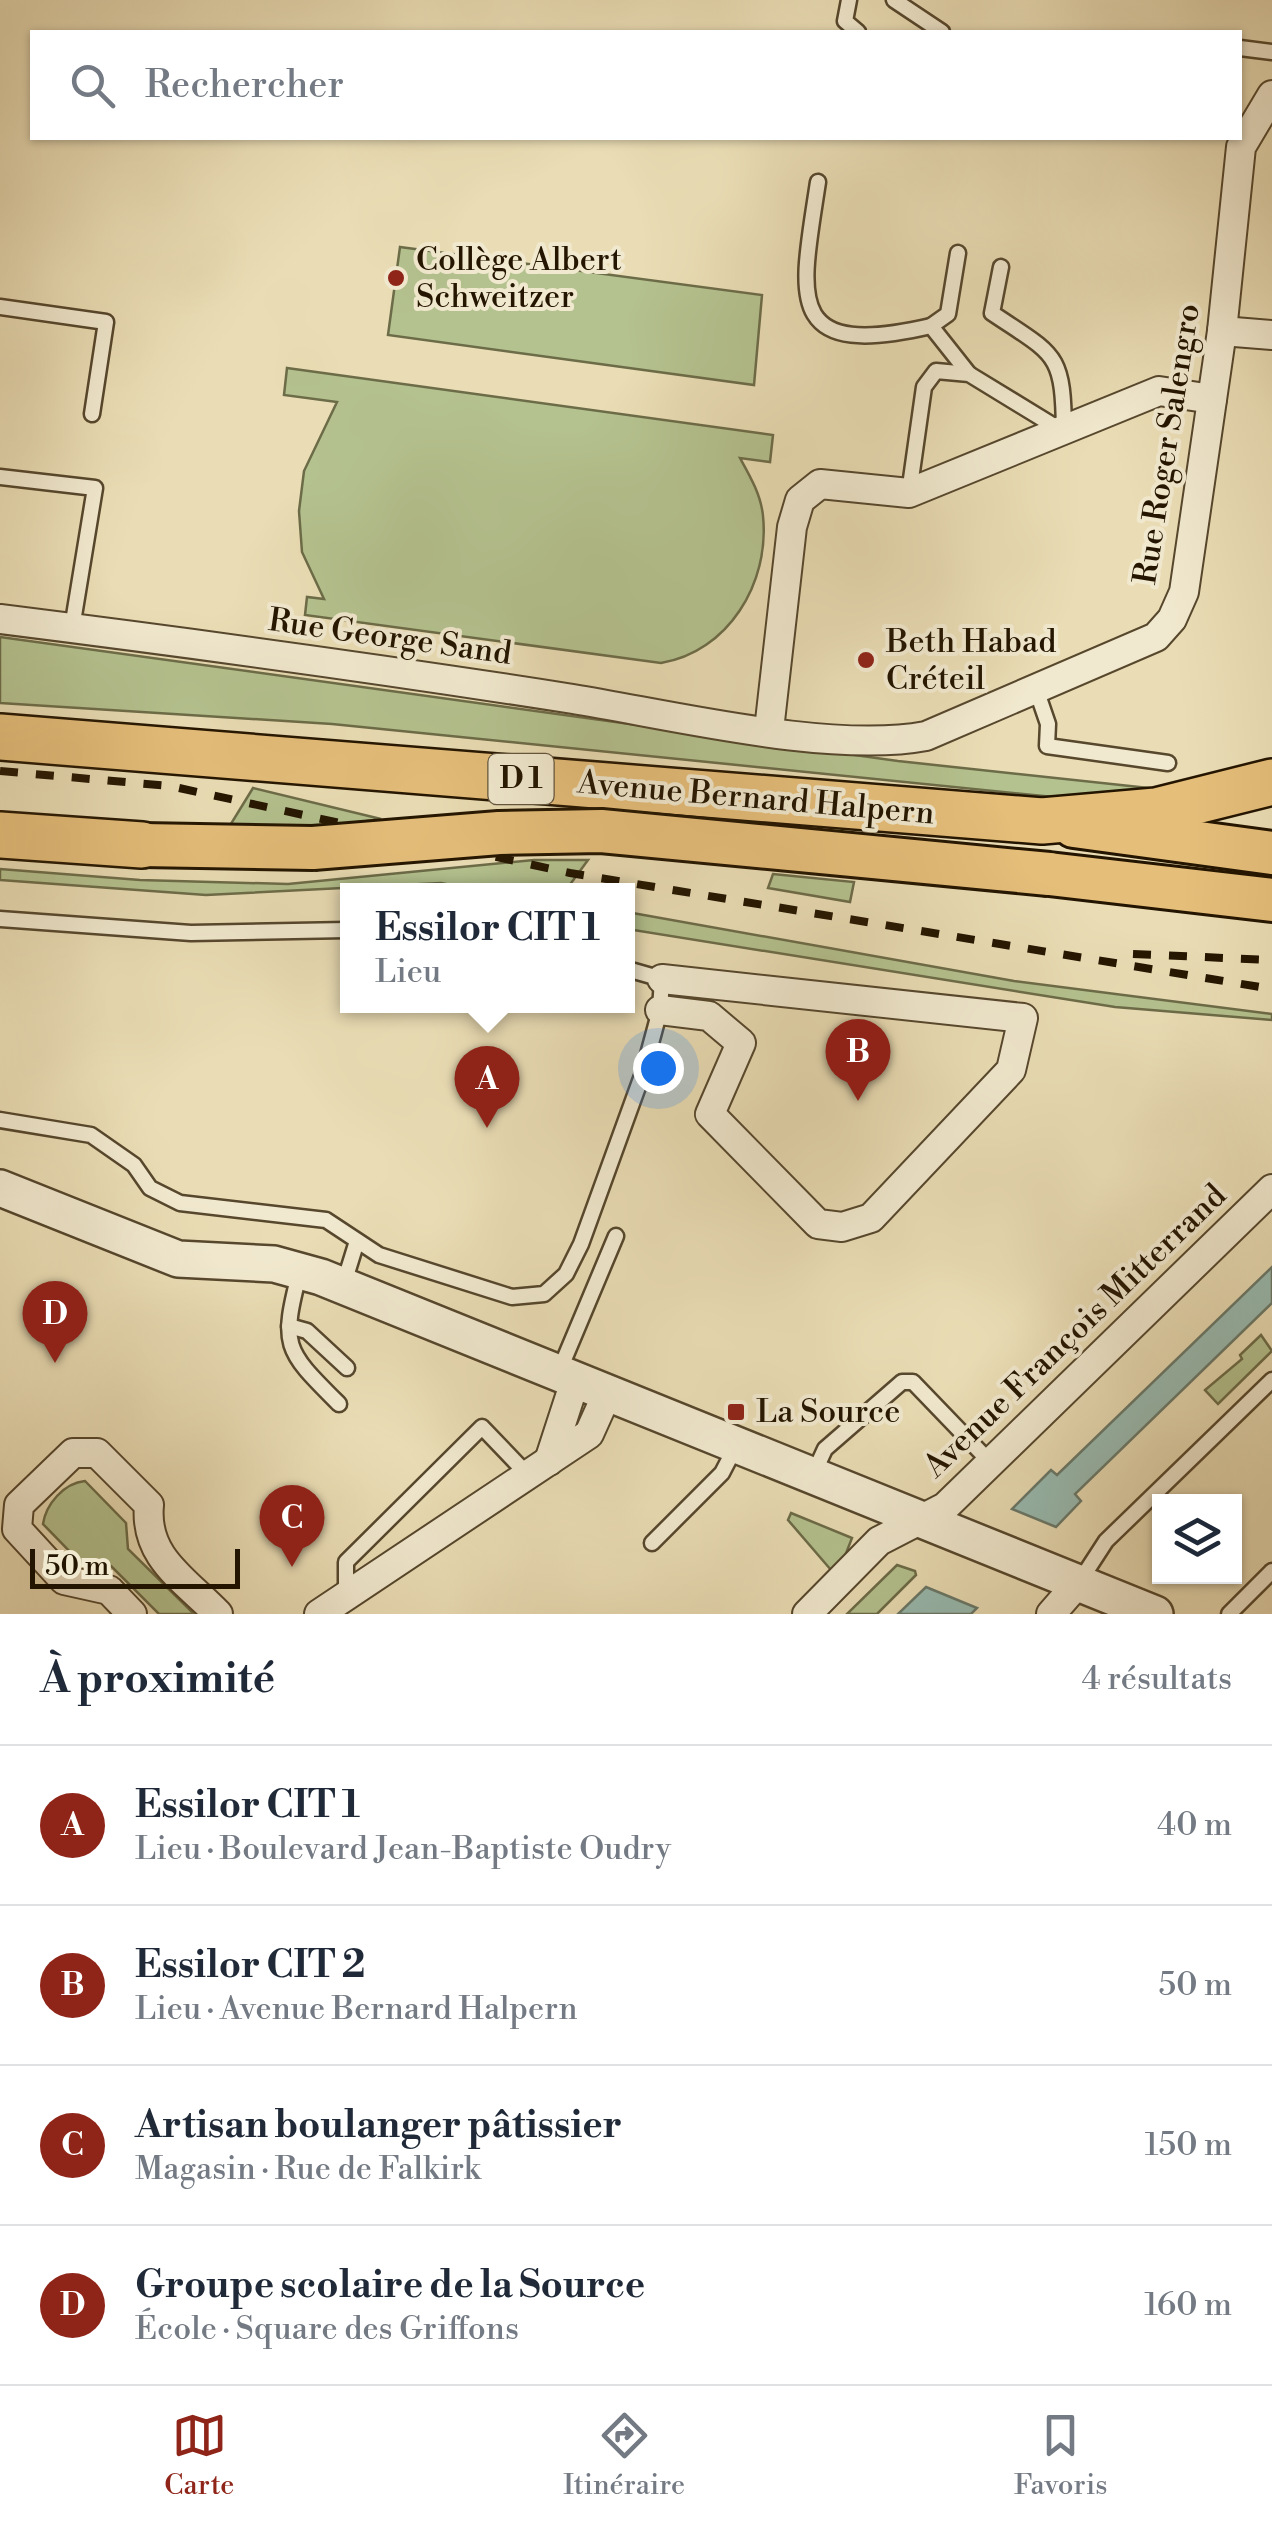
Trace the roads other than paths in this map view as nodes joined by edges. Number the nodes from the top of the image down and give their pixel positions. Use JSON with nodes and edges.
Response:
{"nodes":[{"id":1,"x":849,"y":0,"type":"edge"},
{"id":2,"x":894,"y":0,"type":"edge"},
{"id":3,"x":855,"y":30,"type":"edge"},
{"id":4,"x":939,"y":30,"type":"edge"},
{"id":5,"x":1242,"y":48,"type":"edge"},
{"id":6,"x":1272,"y":52,"type":"edge"},
{"id":7,"x":1272,"y":96,"type":"edge"},
{"id":8,"x":818,"y":182,"type":"dead end"},
{"id":9,"x":958,"y":253,"type":"dead end"},
{"id":10,"x":1001,"y":268,"type":"dead end"},
{"id":11,"x":0,"y":306,"type":"edge"},
{"id":12,"x":931,"y":326,"type":"junction"},
{"id":13,"x":1222,"y":331,"type":"junction"},
{"id":14,"x":1272,"y":335,"type":"edge"},
{"id":15,"x":969,"y":374,"type":"junction"},
{"id":16,"x":1212,"y":399,"type":"junction"},
{"id":17,"x":92,"y":414,"type":"dead end"},
{"id":18,"x":1064,"y":432,"type":"junction"},
{"id":19,"x":0,"y":477,"type":"edge"},
{"id":20,"x":909,"y":494,"type":"junction"},
{"id":21,"x":0,"y":620,"type":"edge"},
{"id":22,"x":72,"y":628,"type":"junction"},
{"id":23,"x":1036,"y":689,"type":"junction"},
{"id":24,"x":769,"y":730,"type":"junction"},
{"id":25,"x":0,"y":738,"type":"edge"},
{"id":26,"x":1168,"y":762,"type":"dead end"},
{"id":27,"x":1272,"y":782,"type":"edge"},
{"id":28,"x":1042,"y":821,"type":"junction"},
{"id":29,"x":0,"y":834,"type":"edge"},
{"id":30,"x":142,"y":845,"type":"joint"},
{"id":31,"x":1272,"y":854,"type":"edge"},
{"id":32,"x":1272,"y":900,"type":"edge"},
{"id":33,"x":0,"y":919,"type":"edge"},
{"id":34,"x":340,"y":930,"type":"edge"},
{"id":35,"x":635,"y":972,"type":"edge"},
{"id":36,"x":662,"y":980,"type":"junction"},
{"id":37,"x":660,"y":1010,"type":"junction"},
{"id":38,"x":0,"y":1120,"type":"edge"},
{"id":39,"x":0,"y":1188,"type":"edge"},
{"id":40,"x":1272,"y":1189,"type":"edge"},
{"id":41,"x":616,"y":1236,"type":"dead end"},
{"id":42,"x":357,"y":1241,"type":"junction"},
{"id":43,"x":300,"y":1270,"type":"junction"},
{"id":44,"x":343,"y":1285,"type":"junction"},
{"id":45,"x":289,"y":1326,"type":"junction"},
{"id":46,"x":347,"y":1368,"type":"dead end"},
{"id":47,"x":1272,"y":1380,"type":"edge"},
{"id":48,"x":580,"y":1383,"type":"junction"},
{"id":49,"x":339,"y":1404,"type":"dead end"},
{"id":50,"x":751,"y":1451,"type":"junction"},
{"id":51,"x":992,"y":1463,"type":"junction"},
{"id":52,"x":538,"y":1468,"type":"junction"},
{"id":53,"x":813,"y":1475,"type":"junction"},
{"id":54,"x":925,"y":1521,"type":"junction"},
{"id":55,"x":889,"y":1537,"type":"junction"},
{"id":56,"x":652,"y":1544,"type":"dead end"},
{"id":57,"x":1272,"y":1571,"type":"edge"},
{"id":58,"x":1078,"y":1584,"type":"junction"},
{"id":59,"x":346,"y":1596,"type":"junction"},
{"id":60,"x":132,"y":1614,"type":"edge"},
{"id":61,"x":218,"y":1614,"type":"edge"},
{"id":62,"x":320,"y":1614,"type":"edge"},
{"id":63,"x":808,"y":1614,"type":"edge"},
{"id":64,"x":1051,"y":1614,"type":"edge"},
{"id":65,"x":1155,"y":1614,"type":"edge"},
{"id":66,"x":1228,"y":1614,"type":"edge"}],
"edges":[{"from":1,"to":3,"type":"lane"},
{"from":2,"to":4,"type":"lane"},
{"from":5,"to":6,"type":"lane"},
{"from":7,"to":13,"type":"street","name":"Rue Roger Salengro"},
{"from":8,"to":12,"type":"lane"},
{"from":9,"to":12,"type":"lane"},
{"from":10,"to":18,"type":"lane"},
{"from":11,"to":17,"type":"lane"},
{"from":12,"to":15,"type":"lane"},
{"from":13,"to":14,"type":"street"},
{"from":13,"to":16,"type":"street","name":"Rue Roger Salengro"},
{"from":15,"to":18,"type":"lane"},
{"from":15,"to":20,"type":"lane"},
{"from":16,"to":18,"type":"street"},
{"from":16,"to":23,"type":"street","name":"Rue Roger Salengro"},
{"from":18,"to":20,"type":"street"},
{"from":19,"to":22,"type":"lane"},
{"from":20,"to":24,"type":"street"},
{"from":21,"to":22,"type":"street","name":"Rue George Sand"},
{"from":22,"to":24,"type":"street","name":"Rue George Sand"},
{"from":23,"to":24,"type":"street","name":"Rue Roger Salengro"},
{"from":23,"to":26,"type":"lane"},
{"from":25,"to":28,"type":"highway","name":"Avenue Bernard Halpern","number":"D 1"},
{"from":27,"to":28,"type":"highway"},
{"from":28,"to":31,"type":"main road","name":"Avenue Bernard Halpern","number":"D 1"},
{"from":29,"to":30,"type":"highway","name":"Avenue Bernard Halpern","number":"D 1"},
{"from":30,"to":32,"type":"main road","name":"Avenue Bernard Halpern","number":"D 1","bridge":true},
{"from":33,"to":34,"type":"lane"},
{"from":35,"to":36,"type":"lane"},
{"from":36,"to":37,"type":"lane"},
{"from":36,"to":37,"type":"street"},
{"from":37,"to":42,"type":"lane"},
{"from":38,"to":42,"type":"lane"},
{"from":39,"to":43,"type":"street"},
{"from":40,"to":51,"type":"street","name":"Avenue François Mitterrand"},
{"from":41,"to":48,"type":"lane"},
{"from":42,"to":44,"type":"lane"},
{"from":43,"to":44,"type":"street"},
{"from":43,"to":45,"type":"lane"},
{"from":44,"to":48,"type":"street"},
{"from":45,"to":46,"type":"lane"},
{"from":45,"to":49,"type":"lane"},
{"from":47,"to":58,"type":"lane"},
{"from":48,"to":50,"type":"street"},
{"from":48,"to":52,"type":"street"},
{"from":50,"to":53,"type":"street"},
{"from":50,"to":55,"type":"lane"},
{"from":50,"to":56,"type":"lane"},
{"from":51,"to":53,"type":"lane"},
{"from":51,"to":54,"type":"street","name":"Avenue François Mitterrand"},
{"from":52,"to":59,"type":"street"},
{"from":52,"to":59,"type":"lane"},
{"from":53,"to":54,"type":"street"},
{"from":54,"to":55,"type":"street","name":"Avenue François Mitterrand"},
{"from":54,"to":58,"type":"street"},
{"from":55,"to":63,"type":"street","name":"Avenue François Mitterrand"},
{"from":57,"to":66,"type":"lane"},
{"from":58,"to":64,"type":"street"},
{"from":58,"to":65,"type":"street"},
{"from":59,"to":62,"type":"street"},
{"from":60,"to":61,"type":"street"}]}
